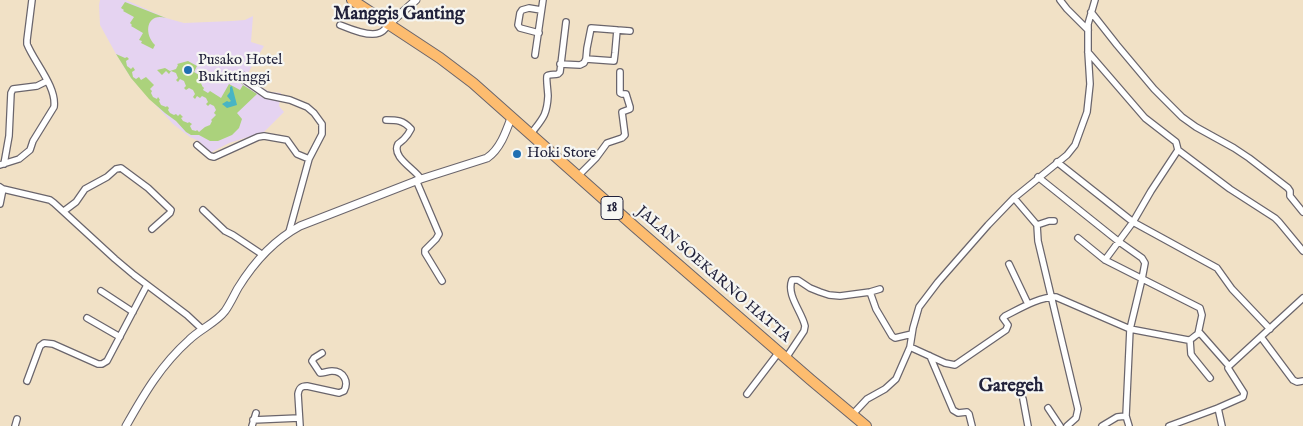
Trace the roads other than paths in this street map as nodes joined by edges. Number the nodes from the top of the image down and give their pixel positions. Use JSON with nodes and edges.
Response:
{"nodes":[{"id":1,"x":32,"y":0,"type":"edge"},
{"id":2,"x":352,"y":0,"type":"edge"},
{"id":3,"x":416,"y":0,"type":"edge"},
{"id":4,"x":543,"y":0,"type":"edge"},
{"id":5,"x":1060,"y":0,"type":"edge"},
{"id":6,"x":1095,"y":0,"type":"edge"},
{"id":7,"x":541,"y":10,"type":"junction"},
{"id":8,"x":1091,"y":12,"type":"junction"},
{"id":9,"x":566,"y":22,"type":"dead end"},
{"id":10,"x":340,"y":25,"type":"dead end"},
{"id":11,"x":388,"y":25,"type":"junction"},
{"id":12,"x":617,"y":30,"type":"junction"},
{"id":13,"x":1088,"y":30,"type":"junction"},
{"id":14,"x":630,"y":31,"type":"dead end"},
{"id":15,"x":539,"y":33,"type":"junction"},
{"id":16,"x":1088,"y":52,"type":"junction"},
{"id":17,"x":535,"y":55,"type":"dead end"},
{"id":18,"x":586,"y":59,"type":"junction"},
{"id":19,"x":560,"y":64,"type":"junction"},
{"id":20,"x":620,"y":72,"type":"dead end"},
{"id":21,"x":244,"y":76,"type":"dead end"},
{"id":22,"x":47,"y":81,"type":"junction"},
{"id":23,"x":511,"y":118,"type":"junction"},
{"id":24,"x":386,"y":120,"type":"dead end"},
{"id":25,"x":530,"y":135,"type":"junction"},
{"id":26,"x":197,"y":145,"type":"dead end"},
{"id":27,"x":1178,"y":150,"type":"junction"},
{"id":28,"x":309,"y":160,"type":"junction"},
{"id":29,"x":1057,"y":162,"type":"junction"},
{"id":30,"x":2,"y":164,"type":"edge"},
{"id":31,"x":577,"y":177,"type":"junction"},
{"id":32,"x":1038,"y":177,"type":"junction"},
{"id":33,"x":418,"y":180,"type":"junction"},
{"id":34,"x":1,"y":188,"type":"edge"},
{"id":35,"x":1014,"y":198,"type":"junction"},
{"id":36,"x":0,"y":204,"type":"edge"},
{"id":37,"x":203,"y":210,"type":"dead end"},
{"id":38,"x":64,"y":211,"type":"junction"},
{"id":39,"x":1303,"y":212,"type":"edge"},
{"id":40,"x":1054,"y":221,"type":"dead end"},
{"id":41,"x":1133,"y":222,"type":"junction"},
{"id":42,"x":1038,"y":225,"type":"junction"},
{"id":43,"x":152,"y":229,"type":"dead end"},
{"id":44,"x":289,"y":232,"type":"junction"},
{"id":45,"x":1078,"y":238,"type":"dead end"},
{"id":46,"x":1118,"y":241,"type":"junction"},
{"id":47,"x":1303,"y":251,"type":"edge"},
{"id":48,"x":263,"y":255,"type":"junction"},
{"id":49,"x":1105,"y":260,"type":"junction"},
{"id":50,"x":1009,"y":264,"type":"dead end"},
{"id":51,"x":1142,"y":279,"type":"junction"},
{"id":52,"x":442,"y":281,"type":"dead end"},
{"id":53,"x":147,"y":285,"type":"junction"},
{"id":54,"x":880,"y":289,"type":"dead end"},
{"id":55,"x":101,"y":291,"type":"dead end"},
{"id":56,"x":870,"y":292,"type":"junction"},
{"id":57,"x":1051,"y":296,"type":"junction"},
{"id":58,"x":1303,"y":298,"type":"edge"},
{"id":59,"x":1028,"y":304,"type":"junction"},
{"id":60,"x":133,"y":312,"type":"junction"},
{"id":61,"x":87,"y":318,"type":"dead end"},
{"id":62,"x":202,"y":329,"type":"junction"},
{"id":63,"x":1130,"y":329,"type":"junction"},
{"id":64,"x":1270,"y":329,"type":"junction"},
{"id":65,"x":912,"y":334,"type":"junction"},
{"id":66,"x":1198,"y":334,"type":"junction"},
{"id":67,"x":120,"y":337,"type":"junction"},
{"id":68,"x":1261,"y":337,"type":"junction"},
{"id":69,"x":1190,"y":340,"type":"junction"},
{"id":70,"x":910,"y":347,"type":"junction"},
{"id":71,"x":322,"y":353,"type":"dead end"},
{"id":72,"x":783,"y":355,"type":"junction"},
{"id":73,"x":930,"y":356,"type":"junction"},
{"id":74,"x":1228,"y":366,"type":"junction"},
{"id":75,"x":1210,"y":378,"type":"dead end"},
{"id":76,"x":27,"y":381,"type":"dead end"},
{"id":77,"x":1303,"y":381,"type":"edge"},
{"id":78,"x":747,"y":394,"type":"dead end"},
{"id":79,"x":1023,"y":399,"type":"dead end"},
{"id":80,"x":1048,"y":408,"type":"dead end"},
{"id":81,"x":1218,"y":408,"type":"junction"},
{"id":82,"x":256,"y":412,"type":"dead end"},
{"id":83,"x":852,"y":415,"type":"junction"},
{"id":84,"x":1126,"y":416,"type":"junction"},
{"id":85,"x":298,"y":418,"type":"junction"},
{"id":86,"x":17,"y":419,"type":"dead end"},
{"id":87,"x":252,"y":423,"type":"edge"},
{"id":88,"x":15,"y":426,"type":"edge"},
{"id":89,"x":126,"y":426,"type":"edge"},
{"id":90,"x":300,"y":426,"type":"edge"},
{"id":91,"x":866,"y":426,"type":"edge"},
{"id":92,"x":972,"y":426,"type":"edge"},
{"id":93,"x":1028,"y":426,"type":"edge"},
{"id":94,"x":1060,"y":426,"type":"edge"},
{"id":95,"x":1067,"y":426,"type":"edge"},
{"id":96,"x":1102,"y":426,"type":"edge"},
{"id":97,"x":1129,"y":426,"type":"edge"},
{"id":98,"x":1169,"y":426,"type":"edge"},
{"id":99,"x":1222,"y":426,"type":"edge"}],
"edges":[{"from":1,"to":22,"type":"street"},
{"from":2,"to":11,"type":"highway","name":"JALAN SOEKARNO HATTA","number":"18"},
{"from":3,"to":11,"type":"street"},
{"from":4,"to":7,"type":"street"},
{"from":5,"to":13,"type":"street"},
{"from":6,"to":8,"type":"street"},
{"from":7,"to":15,"type":"street"},
{"from":7,"to":15,"type":"street"},
{"from":8,"to":13,"type":"street"},
{"from":8,"to":39,"type":"street"},
{"from":9,"to":19,"type":"street"},
{"from":10,"to":11,"type":"street"},
{"from":11,"to":23,"type":"highway","name":"JALAN SOEKARNO HATTA","number":"18"},
{"from":12,"to":14,"type":"street"},
{"from":12,"to":18,"type":"street"},
{"from":12,"to":18,"type":"street"},
{"from":13,"to":16,"type":"street"},
{"from":15,"to":17,"type":"street"},
{"from":16,"to":27,"type":"street"},
{"from":16,"to":29,"type":"street"},
{"from":18,"to":19,"type":"street"},
{"from":19,"to":25,"type":"street"},
{"from":20,"to":31,"type":"street"},
{"from":21,"to":28,"type":"street"},
{"from":22,"to":30,"type":"street"},
{"from":22,"to":30,"type":"street"},
{"from":23,"to":25,"type":"highway","name":"JALAN SOEKARNO HATTA","number":"18"},
{"from":23,"to":33,"type":"street"},
{"from":24,"to":33,"type":"street"},
{"from":25,"to":31,"type":"highway","name":"JALAN SOEKARNO HATTA","number":"18"},
{"from":26,"to":28,"type":"street"},
{"from":27,"to":41,"type":"street"},
{"from":27,"to":47,"type":"street"},
{"from":28,"to":44,"type":"street"},
{"from":29,"to":32,"type":"street"},
{"from":29,"to":41,"type":"street"},
{"from":31,"to":72,"type":"highway","name":"JALAN SOEKARNO HATTA","number":"18"},
{"from":32,"to":35,"type":"street"},
{"from":32,"to":46,"type":"street"},
{"from":33,"to":44,"type":"street"},
{"from":33,"to":52,"type":"street"},
{"from":34,"to":36,"type":"street"},
{"from":34,"to":38,"type":"street"},
{"from":35,"to":42,"type":"street"},
{"from":35,"to":65,"type":"street"},
{"from":37,"to":48,"type":"street"},
{"from":38,"to":43,"type":"street"},
{"from":38,"to":53,"type":"street"},
{"from":40,"to":42,"type":"street"},
{"from":41,"to":46,"type":"street"},
{"from":41,"to":64,"type":"street"},
{"from":42,"to":57,"type":"street"},
{"from":44,"to":48,"type":"street"},
{"from":45,"to":49,"type":"street"},
{"from":46,"to":49,"type":"street"},
{"from":46,"to":51,"type":"street"},
{"from":48,"to":62,"type":"street"},
{"from":49,"to":51,"type":"street"},
{"from":50,"to":59,"type":"street"},
{"from":51,"to":63,"type":"street"},
{"from":51,"to":66,"type":"street"},
{"from":53,"to":60,"type":"street"},
{"from":53,"to":62,"type":"street"},
{"from":54,"to":56,"type":"street"},
{"from":55,"to":60,"type":"street"},
{"from":56,"to":65,"type":"street"},
{"from":56,"to":72,"type":"street"},
{"from":57,"to":59,"type":"street"},
{"from":57,"to":63,"type":"street"},
{"from":57,"to":95,"type":"street"},
{"from":58,"to":64,"type":"street"},
{"from":59,"to":73,"type":"street"},
{"from":60,"to":67,"type":"street"},
{"from":61,"to":67,"type":"street"},
{"from":62,"to":89,"type":"street"},
{"from":63,"to":69,"type":"street"},
{"from":63,"to":84,"type":"street"},
{"from":64,"to":68,"type":"street"},
{"from":65,"to":70,"type":"street"},
{"from":66,"to":69,"type":"street"},
{"from":66,"to":74,"type":"street"},
{"from":67,"to":76,"type":"street"},
{"from":68,"to":74,"type":"street"},
{"from":68,"to":77,"type":"street"},
{"from":69,"to":75,"type":"street"},
{"from":70,"to":73,"type":"street"},
{"from":70,"to":83,"type":"street"},
{"from":71,"to":85,"type":"street"},
{"from":72,"to":78,"type":"street"},
{"from":72,"to":83,"type":"highway","name":"JALAN SOEKARNO HATTA","number":"18"},
{"from":73,"to":92,"type":"street"},
{"from":74,"to":81,"type":"street"},
{"from":79,"to":93,"type":"street"},
{"from":80,"to":94,"type":"street"},
{"from":81,"to":98,"type":"street"},
{"from":81,"to":99,"type":"street"},
{"from":82,"to":87,"type":"street"},
{"from":83,"to":91,"type":"highway","name":"JALAN SOEKARNO HATTA","number":"18"},
{"from":84,"to":96,"type":"street"},
{"from":84,"to":97,"type":"street"},
{"from":85,"to":87,"type":"street"},
{"from":85,"to":90,"type":"street"},
{"from":86,"to":88,"type":"street"}]}
